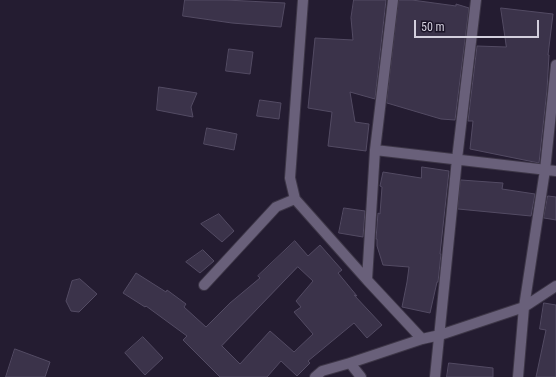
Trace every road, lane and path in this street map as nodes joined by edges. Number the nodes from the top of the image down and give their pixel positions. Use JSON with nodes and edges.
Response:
{"nodes":[{"id":1,"x":303,"y":0,"type":"edge"},
{"id":2,"x":393,"y":0,"type":"edge"},
{"id":3,"x":476,"y":0,"type":"edge"},
{"id":4,"x":556,"y":65,"type":"edge"},
{"id":5,"x":375,"y":150,"type":"junction"},
{"id":6,"x":457,"y":159,"type":"junction"},
{"id":7,"x":545,"y":170,"type":"junction"},
{"id":8,"x":556,"y":171,"type":"edge"},
{"id":9,"x":295,"y":199,"type":"junction"},
{"id":10,"x":367,"y":280,"type":"junction"},
{"id":11,"x":204,"y":285,"type":"dead end"},
{"id":12,"x":556,"y":286,"type":"edge"},
{"id":13,"x":524,"y":307,"type":"junction"},
{"id":14,"x":440,"y":335,"type":"junction"},
{"id":15,"x":422,"y":339,"type":"junction"},
{"id":16,"x":350,"y":363,"type":"junction"},
{"id":17,"x":315,"y":377,"type":"edge"},
{"id":18,"x":361,"y":377,"type":"edge"},
{"id":19,"x":435,"y":377,"type":"edge"},
{"id":20,"x":518,"y":377,"type":"edge"}],
"edges":[{"from":1,"to":9,"type":"street"},
{"from":2,"to":5,"type":"street"},
{"from":3,"to":6,"type":"street"},
{"from":4,"to":7,"type":"street"},
{"from":5,"to":6,"type":"street"},
{"from":5,"to":10,"type":"street"},
{"from":6,"to":7,"type":"street"},
{"from":6,"to":14,"type":"street"},
{"from":7,"to":8,"type":"street"},
{"from":7,"to":13,"type":"street"},
{"from":9,"to":10,"type":"street"},
{"from":9,"to":11,"type":"street"},
{"from":10,"to":15,"type":"street"},
{"from":12,"to":13,"type":"street"},
{"from":13,"to":14,"type":"street"},
{"from":13,"to":20,"type":"street"},
{"from":14,"to":15,"type":"street"},
{"from":14,"to":19,"type":"street"},
{"from":15,"to":16,"type":"street"},
{"from":16,"to":17,"type":"street"},
{"from":16,"to":18,"type":"street"}]}
